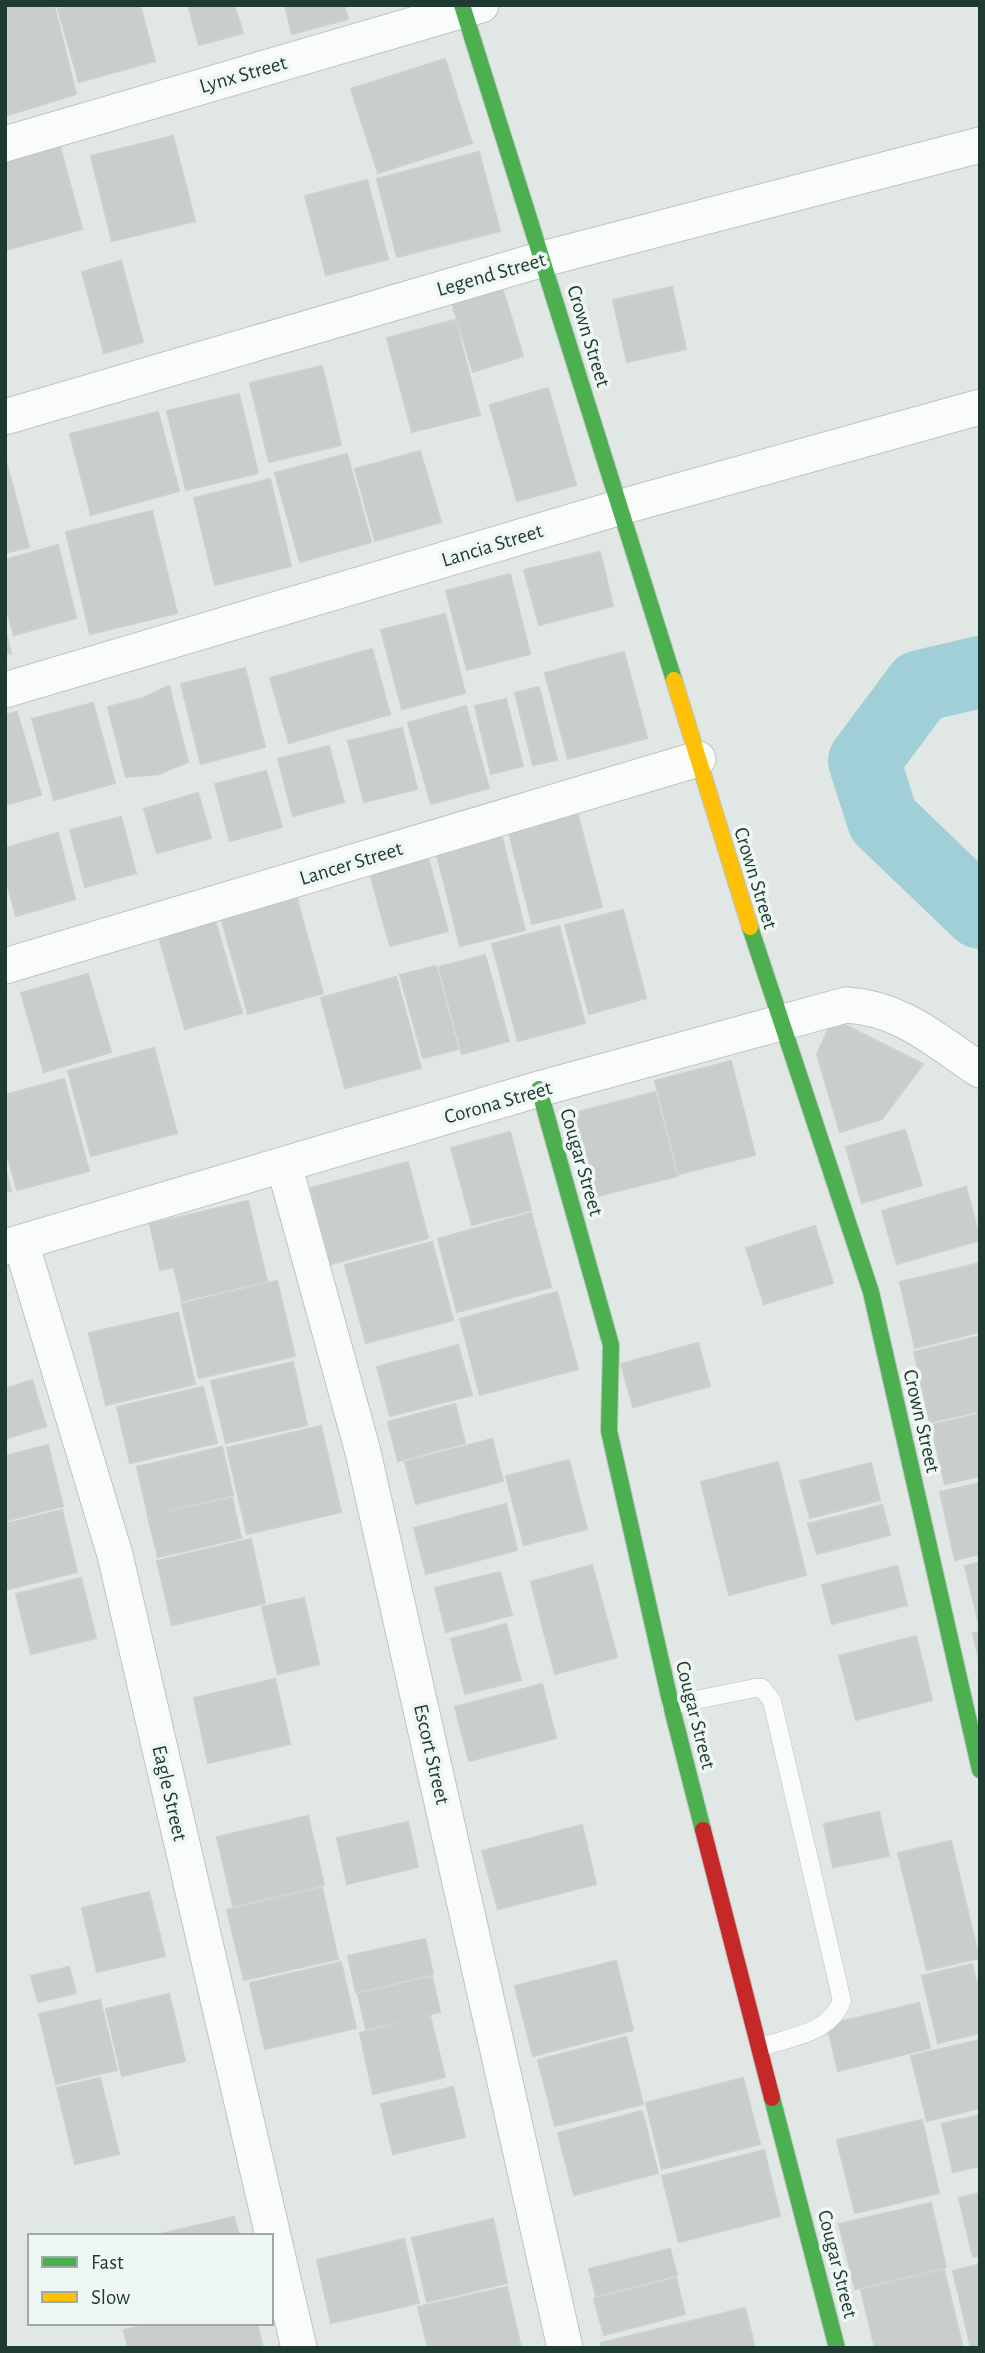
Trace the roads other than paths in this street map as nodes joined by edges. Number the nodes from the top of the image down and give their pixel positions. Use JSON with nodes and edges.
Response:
{"nodes":[{"id":1,"x":469,"y":7,"type":"edge"},
{"id":2,"x":5,"y":144,"type":"edge"},
{"id":3,"x":980,"y":145,"type":"edge"},
{"id":4,"x":543,"y":259,"type":"junction"},
{"id":5,"x":980,"y":407,"type":"edge"},
{"id":6,"x":5,"y":417,"type":"edge"},
{"id":7,"x":621,"y":507,"type":"junction"},
{"id":8,"x":5,"y":690,"type":"edge"},
{"id":9,"x":698,"y":759,"type":"junction"},
{"id":10,"x":5,"y":966,"type":"edge"},
{"id":11,"x":779,"y":1022,"type":"junction"},
{"id":12,"x":980,"y":1070,"type":"edge"},
{"id":13,"x":539,"y":1089,"type":"junction"},
{"id":14,"x":284,"y":1165,"type":"junction"},
{"id":15,"x":13,"y":1245,"type":"edge"},
{"id":16,"x":671,"y":1705,"type":"junction"},
{"id":17,"x":980,"y":1770,"type":"edge"},
{"id":18,"x":761,"y":2046,"type":"junction"},
{"id":19,"x":273,"y":2234,"type":"edge"},
{"id":20,"x":273,"y":2236,"type":"edge"},
{"id":21,"x":299,"y":2348,"type":"edge"},
{"id":22,"x":565,"y":2348,"type":"edge"},
{"id":23,"x":837,"y":2348,"type":"edge"}],
"edges":[{"from":1,"to":2,"type":"street","name":"Lynx Street"},
{"from":1,"to":4,"type":"street","name":"Crown Street"},
{"from":3,"to":4,"type":"street","name":"Legend Street"},
{"from":4,"to":6,"type":"street","name":"Legend Street"},
{"from":4,"to":7,"type":"street","name":"Crown Street"},
{"from":5,"to":7,"type":"street","name":"Lancia Street"},
{"from":7,"to":8,"type":"street","name":"Lancia Street"},
{"from":7,"to":9,"type":"street","name":"Crown Street"},
{"from":9,"to":10,"type":"street","name":"Lancer Street"},
{"from":9,"to":11,"type":"street","name":"Crown Street"},
{"from":11,"to":12,"type":"street","name":"Corona Street"},
{"from":11,"to":13,"type":"street","name":"Corona Street"},
{"from":11,"to":17,"type":"street","name":"Crown Street"},
{"from":13,"to":14,"type":"street","name":"Corona Street"},
{"from":13,"to":16,"type":"street","name":"Cougar Street"},
{"from":14,"to":15,"type":"street","name":"Corona Street"},
{"from":14,"to":22,"type":"street","name":"Escort Street"},
{"from":15,"to":19,"type":"street","name":"Eagle Street"},
{"from":16,"to":18,"type":"street","name":"Cougar Street"},
{"from":16,"to":18,"type":"lane"},
{"from":18,"to":23,"type":"street","name":"Cougar Street"},
{"from":20,"to":21,"type":"street","name":"Eagle Street"}]}
